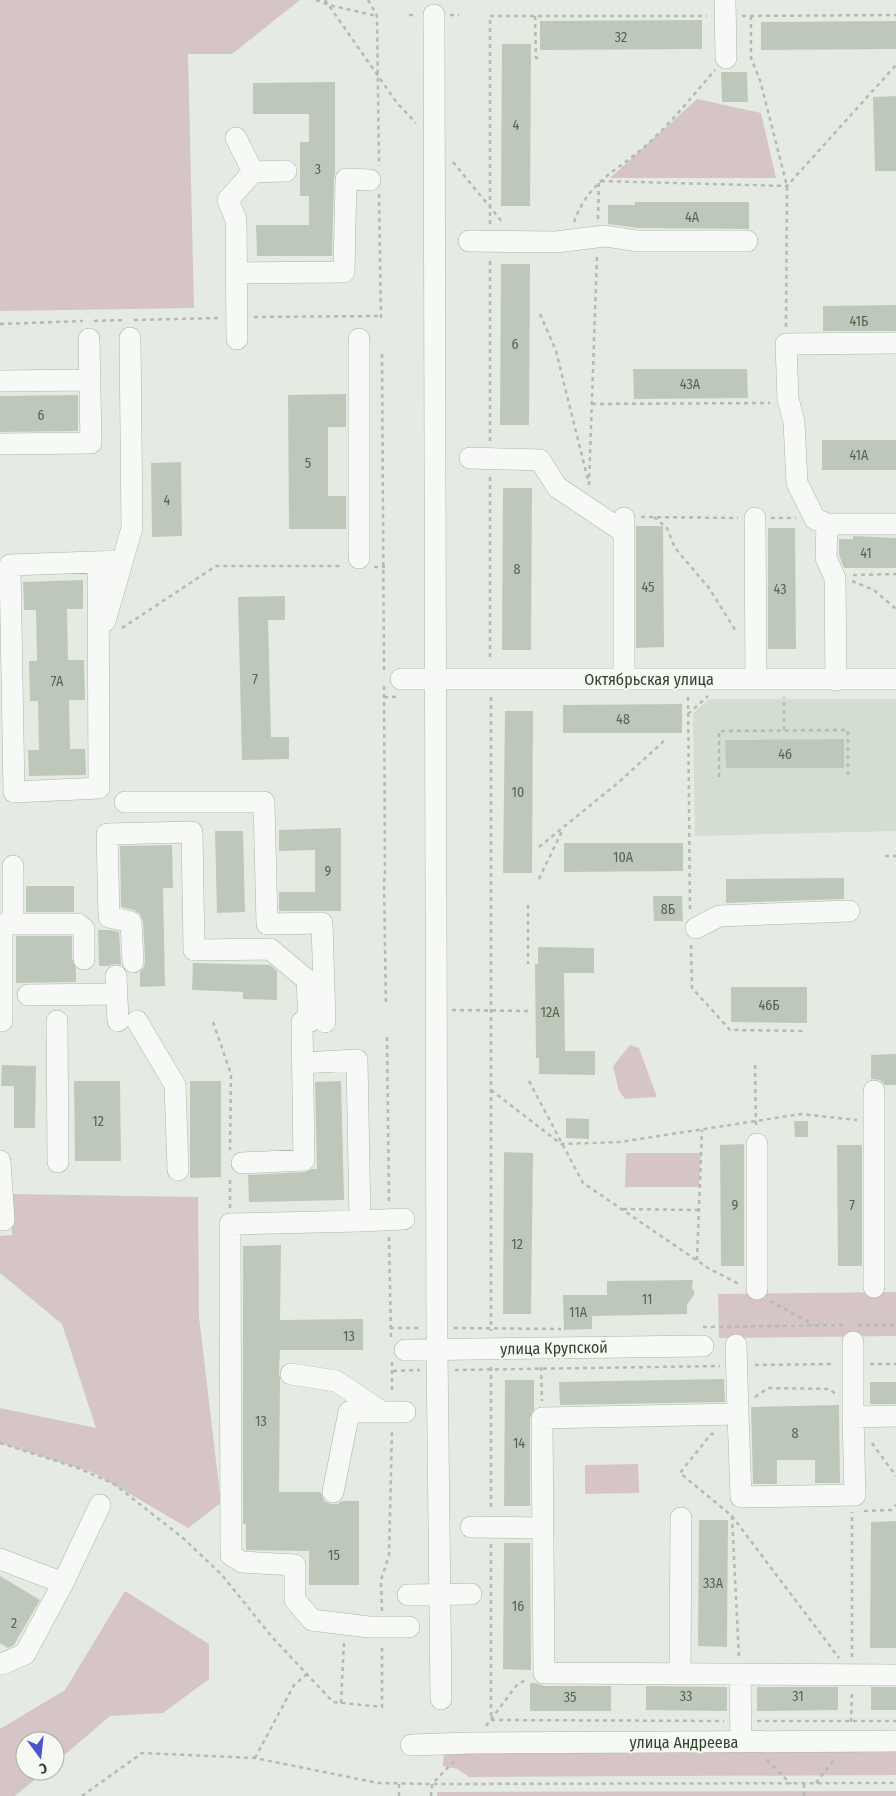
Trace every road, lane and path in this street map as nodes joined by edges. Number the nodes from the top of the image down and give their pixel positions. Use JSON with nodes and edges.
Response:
{"nodes":[{"id":1,"x":316,"y":0,"type":"edge"},
{"id":2,"x":325,"y":0,"type":"edge"},
{"id":3,"x":368,"y":0,"type":"edge"},
{"id":4,"x":329,"y":6,"type":"junction"},
{"id":5,"x":725,"y":8,"type":"edge"},
{"id":6,"x":434,"y":15,"type":"dead end"},
{"id":7,"x":896,"y":15,"type":"edge"},
{"id":8,"x":535,"y":16,"type":"junction"},
{"id":9,"x":751,"y":16,"type":"junction"},
{"id":10,"x":542,"y":58,"type":"dead end"},
{"id":11,"x":726,"y":58,"type":"joint"},
{"id":12,"x":896,"y":65,"type":"edge"},
{"id":13,"x":378,"y":76,"type":"dead end"},
{"id":14,"x":236,"y":138,"type":"dead end"},
{"id":15,"x":286,"y":171,"type":"dead end"},
{"id":16,"x":253,"y":172,"type":"junction"},
{"id":17,"x":370,"y":180,"type":"dead end"},
{"id":18,"x":600,"y":181,"type":"junction"},
{"id":19,"x":788,"y":186,"type":"junction"},
{"id":20,"x":574,"y":224,"type":"dead end"},
{"id":21,"x":598,"y":237,"type":"junction"},
{"id":22,"x":469,"y":241,"type":"dead end"},
{"id":23,"x":747,"y":241,"type":"dead end"},
{"id":24,"x":490,"y":242,"type":"junction"},
{"id":25,"x":236,"y":273,"type":"junction"},
{"id":26,"x":540,"y":314,"type":"dead end"},
{"id":27,"x":381,"y":316,"type":"dead end"},
{"id":28,"x":237,"y":317,"type":"junction"},
{"id":29,"x":0,"y":324,"type":"edge"},
{"id":30,"x":130,"y":338,"type":"dead end"},
{"id":31,"x":237,"y":338,"type":"dead end"},
{"id":32,"x":89,"y":339,"type":"dead end"},
{"id":33,"x":358,"y":339,"type":"dead end"},
{"id":34,"x":896,"y":343,"type":"edge"},
{"id":35,"x":786,"y":344,"type":"junction"},
{"id":36,"x":90,"y":380,"type":"junction"},
{"id":37,"x":0,"y":381,"type":"edge"},
{"id":38,"x":788,"y":399,"type":"junction"},
{"id":39,"x":592,"y":404,"type":"junction"},
{"id":40,"x":0,"y":444,"type":"edge"},
{"id":41,"x":480,"y":458,"type":"junction"},
{"id":42,"x":653,"y":516,"type":"junction"},
{"id":43,"x":755,"y":518,"type":"junction"},
{"id":44,"x":821,"y":522,"type":"junction"},
{"id":45,"x":896,"y":524,"type":"edge"},
{"id":46,"x":624,"y":525,"type":"junction"},
{"id":47,"x":122,"y":561,"type":"junction"},
{"id":48,"x":98,"y":562,"type":"junction"},
{"id":49,"x":356,"y":564,"type":"junction"},
{"id":50,"x":385,"y":567,"type":"dead end"},
{"id":51,"x":834,"y":574,"type":"junction"},
{"id":52,"x":896,"y":574,"type":"edge"},
{"id":53,"x":896,"y":609,"type":"edge"},
{"id":54,"x":122,"y":628,"type":"dead end"},
{"id":55,"x":740,"y":637,"type":"dead end"},
{"id":56,"x":98,"y":643,"type":"junction"},
{"id":57,"x":624,"y":678,"type":"junction"},
{"id":58,"x":402,"y":679,"type":"dead end"},
{"id":59,"x":435,"y":679,"type":"junction"},
{"id":60,"x":490,"y":679,"type":"junction"},
{"id":61,"x":896,"y":679,"type":"edge"},
{"id":62,"x":756,"y":680,"type":"junction"},
{"id":63,"x":836,"y":680,"type":"junction"},
{"id":64,"x":784,"y":695,"type":"dead end"},
{"id":65,"x":688,"y":696,"type":"dead end"},
{"id":66,"x":709,"y":696,"type":"dead end"},
{"id":67,"x":688,"y":715,"type":"junction"},
{"id":68,"x":784,"y":730,"type":"junction"},
{"id":69,"x":665,"y":740,"type":"dead end"},
{"id":70,"x":719,"y":777,"type":"dead end"},
{"id":71,"x":848,"y":777,"type":"dead end"},
{"id":72,"x":124,"y":802,"type":"dead end"},
{"id":73,"x":563,"y":828,"type":"junction"},
{"id":74,"x":539,"y":847,"type":"dead end"},
{"id":75,"x":885,"y":856,"type":"dead end"},
{"id":76,"x":896,"y":856,"type":"edge"},
{"id":77,"x":13,"y":866,"type":"dead end"},
{"id":78,"x":539,"y":879,"type":"dead end"},
{"id":79,"x":528,"y":906,"type":"dead end"},
{"id":80,"x":849,"y":911,"type":"dead end"},
{"id":81,"x":5,"y":921,"type":"edge"},
{"id":82,"x":692,"y":930,"type":"junction"},
{"id":83,"x":84,"y":959,"type":"dead end"},
{"id":84,"x":133,"y":962,"type":"dead end"},
{"id":85,"x":528,"y":964,"type":"dead end"},
{"id":86,"x":28,"y":995,"type":"dead end"},
{"id":87,"x":436,"y":1010,"type":"junction"},
{"id":88,"x":491,"y":1010,"type":"junction"},
{"id":89,"x":528,"y":1011,"type":"dead end"},
{"id":90,"x":2,"y":1020,"type":"dead end"},
{"id":91,"x":57,"y":1021,"type":"dead end"},
{"id":92,"x":213,"y":1022,"type":"dead end"},
{"id":93,"x":312,"y":1022,"type":"junction"},
{"id":94,"x":806,"y":1030,"type":"dead end"},
{"id":95,"x":387,"y":1037,"type":"dead end"},
{"id":96,"x":302,"y":1063,"type":"junction"},
{"id":97,"x":754,"y":1065,"type":"dead end"},
{"id":98,"x":529,"y":1081,"type":"dead end"},
{"id":99,"x":491,"y":1089,"type":"junction"},
{"id":100,"x":874,"y":1091,"type":"dead end"},
{"id":101,"x":702,"y":1130,"type":"dead end"},
{"id":102,"x":620,"y":1142,"type":"dead end"},
{"id":103,"x":561,"y":1144,"type":"junction"},
{"id":104,"x":756,"y":1144,"type":"joint"},
{"id":105,"x":0,"y":1162,"type":"edge"},
{"id":106,"x":58,"y":1162,"type":"dead end"},
{"id":107,"x":234,"y":1163,"type":"junction"},
{"id":108,"x":178,"y":1170,"type":"dead end"},
{"id":109,"x":622,"y":1209,"type":"junction"},
{"id":110,"x":699,"y":1210,"type":"junction"},
{"id":111,"x":396,"y":1219,"type":"junction"},
{"id":112,"x":4,"y":1220,"type":"dead end"},
{"id":113,"x":360,"y":1221,"type":"junction"},
{"id":114,"x":230,"y":1224,"type":"junction"},
{"id":115,"x":697,"y":1260,"type":"junction"},
{"id":116,"x":708,"y":1268,"type":"dead end"},
{"id":117,"x":874,"y":1287,"type":"dead end"},
{"id":118,"x":757,"y":1289,"type":"dead end"},
{"id":119,"x":896,"y":1325,"type":"edge"},
{"id":120,"x":731,"y":1335,"type":"joint"},
{"id":121,"x":853,"y":1342,"type":"dead end"},
{"id":122,"x":703,"y":1346,"type":"dead end"},
{"id":123,"x":396,"y":1350,"type":"junction"},
{"id":124,"x":541,"y":1358,"type":"junction"},
{"id":125,"x":491,"y":1359,"type":"junction"},
{"id":126,"x":438,"y":1360,"type":"junction"},
{"id":127,"x":854,"y":1364,"type":"junction"},
{"id":128,"x":896,"y":1364,"type":"edge"},
{"id":129,"x":736,"y":1366,"type":"junction"},
{"id":130,"x":392,"y":1371,"type":"junction"},
{"id":131,"x":291,"y":1374,"type":"dead end"},
{"id":132,"x":738,"y":1411,"type":"junction"},
{"id":133,"x":393,"y":1412,"type":"junction"},
{"id":134,"x":853,"y":1412,"type":"junction"},
{"id":135,"x":896,"y":1416,"type":"edge"},
{"id":136,"x":542,"y":1418,"type":"junction"},
{"id":137,"x":719,"y":1433,"type":"dead end"},
{"id":138,"x":869,"y":1439,"type":"dead end"},
{"id":139,"x":0,"y":1443,"type":"edge"},
{"id":140,"x":896,"y":1476,"type":"edge"},
{"id":141,"x":333,"y":1492,"type":"dead end"},
{"id":142,"x":100,"y":1505,"type":"dead end"},
{"id":143,"x":896,"y":1505,"type":"edge"},
{"id":144,"x":891,"y":1510,"type":"junction"},
{"id":145,"x":896,"y":1510,"type":"edge"},
{"id":146,"x":852,"y":1511,"type":"dead end"},
{"id":147,"x":862,"y":1511,"type":"dead end"},
{"id":148,"x":732,"y":1516,"type":"junction"},
{"id":149,"x":681,"y":1518,"type":"dead end"},
{"id":150,"x":481,"y":1527,"type":"junction"},
{"id":151,"x":542,"y":1528,"type":"junction"},
{"id":152,"x":0,"y":1559,"type":"edge"},
{"id":153,"x":63,"y":1583,"type":"junction"},
{"id":154,"x":471,"y":1594,"type":"dead end"},
{"id":155,"x":408,"y":1595,"type":"dead end"},
{"id":156,"x":441,"y":1595,"type":"junction"},
{"id":157,"x":345,"y":1624,"type":"junction"},
{"id":158,"x":382,"y":1627,"type":"junction"},
{"id":159,"x":409,"y":1627,"type":"dead end"},
{"id":160,"x":0,"y":1663,"type":"edge"},
{"id":161,"x":544,"y":1673,"type":"junction"},
{"id":162,"x":307,"y":1674,"type":"junction"},
{"id":163,"x":680,"y":1674,"type":"junction"},
{"id":164,"x":740,"y":1674,"type":"junction"},
{"id":165,"x":852,"y":1675,"type":"junction"},
{"id":166,"x":896,"y":1675,"type":"edge"},
{"id":167,"x":442,"y":1699,"type":"dead end"},
{"id":168,"x":341,"y":1703,"type":"junction"},
{"id":169,"x":491,"y":1720,"type":"junction"},
{"id":170,"x":741,"y":1720,"type":"junction"},
{"id":171,"x":851,"y":1721,"type":"junction"},
{"id":172,"x":896,"y":1721,"type":"edge"},
{"id":173,"x":896,"y":1741,"type":"edge"},
{"id":174,"x":741,"y":1742,"type":"junction"},
{"id":175,"x":411,"y":1746,"type":"dead end"},
{"id":176,"x":255,"y":1758,"type":"junction"},
{"id":177,"x":896,"y":1783,"type":"edge"},
{"id":178,"x":399,"y":1784,"type":"junction"},
{"id":179,"x":432,"y":1784,"type":"junction"},
{"id":180,"x":804,"y":1784,"type":"junction"},
{"id":181,"x":82,"y":1796,"type":"edge"},
{"id":182,"x":399,"y":1796,"type":"edge"},
{"id":183,"x":431,"y":1796,"type":"edge"},
{"id":184,"x":804,"y":1796,"type":"edge"}],
"edges":[{"from":1,"to":4,"type":"path"},
{"from":2,"to":4,"type":"path"},
{"from":3,"to":4,"type":"path"},
{"from":4,"to":13,"type":"path"},
{"from":5,"to":8,"type":"path"},
{"from":5,"to":9,"type":"path"},
{"from":5,"to":11,"type":"street"},
{"from":6,"to":59,"type":"street"},
{"from":7,"to":9,"type":"path"},
{"from":8,"to":10,"type":"path"},
{"from":8,"to":24,"type":"path"},
{"from":9,"to":19,"type":"path"},
{"from":11,"to":18,"type":"path"},
{"from":12,"to":19,"type":"path"},
{"from":14,"to":16,"type":"street"},
{"from":15,"to":16,"type":"street"},
{"from":16,"to":25,"type":"street"},
{"from":17,"to":25,"type":"street"},
{"from":18,"to":19,"type":"path"},
{"from":18,"to":20,"type":"path"},
{"from":18,"to":21,"type":"path"},
{"from":19,"to":35,"type":"path"},
{"from":21,"to":23,"type":"street"},
{"from":21,"to":24,"type":"street"},
{"from":21,"to":39,"type":"path"},
{"from":22,"to":24,"type":"street"},
{"from":24,"to":41,"type":"path"},
{"from":25,"to":28,"type":"street"},
{"from":26,"to":39,"type":"path"},
{"from":27,"to":28,"type":"path"},
{"from":28,"to":29,"type":"path"},
{"from":28,"to":31,"type":"street"},
{"from":30,"to":47,"type":"street"},
{"from":32,"to":36,"type":"street"},
{"from":33,"to":49,"type":"street"},
{"from":34,"to":35,"type":"street"},
{"from":35,"to":38,"type":"street"},
{"from":36,"to":37,"type":"street"},
{"from":36,"to":40,"type":"street"},
{"from":38,"to":39,"type":"path"},
{"from":38,"to":44,"type":"street"},
{"from":41,"to":46,"type":"street"},
{"from":41,"to":60,"type":"path"},
{"from":42,"to":43,"type":"path"},
{"from":42,"to":46,"type":"path"},
{"from":42,"to":55,"type":"path"},
{"from":43,"to":44,"type":"path"},
{"from":43,"to":62,"type":"street"},
{"from":44,"to":45,"type":"street"},
{"from":44,"to":51,"type":"street"},
{"from":46,"to":57,"type":"street"},
{"from":47,"to":48,"type":"street"},
{"from":47,"to":56,"type":"street"},
{"from":48,"to":56,"type":"street"},
{"from":48,"to":56,"type":"street"},
{"from":49,"to":50,"type":"path"},
{"from":49,"to":54,"type":"path"},
{"from":51,"to":52,"type":"path"},
{"from":51,"to":53,"type":"path"},
{"from":51,"to":63,"type":"street"},
{"from":57,"to":60,"type":"street","name":"Октябрьская улица"},
{"from":57,"to":62,"type":"street","name":"Октябрьская улица"},
{"from":58,"to":59,"type":"street","name":"Октябрьская улица"},
{"from":59,"to":60,"type":"street","name":"Октябрьская улица"},
{"from":59,"to":87,"type":"street"},
{"from":60,"to":88,"type":"path"},
{"from":61,"to":63,"type":"street","name":"Октябрьская улица"},
{"from":62,"to":63,"type":"street","name":"Октябрьская улица"},
{"from":64,"to":68,"type":"path"},
{"from":65,"to":67,"type":"path"},
{"from":66,"to":67,"type":"path"},
{"from":67,"to":82,"type":"path"},
{"from":68,"to":70,"type":"path"},
{"from":68,"to":71,"type":"path"},
{"from":69,"to":73,"type":"path"},
{"from":72,"to":93,"type":"street"},
{"from":73,"to":74,"type":"path"},
{"from":73,"to":78,"type":"path"},
{"from":75,"to":76,"type":"path"},
{"from":77,"to":81,"type":"street"},
{"from":79,"to":85,"type":"path"},
{"from":80,"to":82,"type":"street"},
{"from":81,"to":83,"type":"street"},
{"from":81,"to":90,"type":"street"},
{"from":82,"to":94,"type":"path"},
{"from":84,"to":93,"type":"street"},
{"from":86,"to":108,"type":"street"},
{"from":87,"to":88,"type":"path"},
{"from":87,"to":126,"type":"street"},
{"from":88,"to":89,"type":"path"},
{"from":88,"to":99,"type":"path"},
{"from":91,"to":106,"type":"street"},
{"from":92,"to":107,"type":"path"},
{"from":93,"to":96,"type":"street"},
{"from":95,"to":111,"type":"path"},
{"from":96,"to":107,"type":"street"},
{"from":96,"to":113,"type":"street"},
{"from":97,"to":104,"type":"path"},
{"from":98,"to":103,"type":"path"},
{"from":99,"to":103,"type":"path"},
{"from":99,"to":125,"type":"path"},
{"from":100,"to":117,"type":"street"},
{"from":101,"to":110,"type":"path"},
{"from":102,"to":103,"type":"path"},
{"from":103,"to":109,"type":"path"},
{"from":104,"to":118,"type":"street"},
{"from":105,"to":112,"type":"street"},
{"from":107,"to":114,"type":"path"},
{"from":109,"to":110,"type":"path"},
{"from":109,"to":115,"type":"path"},
{"from":110,"to":115,"type":"path"},
{"from":111,"to":113,"type":"street"},
{"from":111,"to":123,"type":"path"},
{"from":113,"to":114,"type":"street"},
{"from":114,"to":157,"type":"street"},
{"from":115,"to":116,"type":"path"},
{"from":119,"to":120,"type":"path"},
{"from":120,"to":129,"type":"street"},
{"from":121,"to":127,"type":"street"},
{"from":122,"to":124,"type":"street","name":"улица Крупской"},
{"from":123,"to":126,"type":"street","name":"улица Крупской"},
{"from":123,"to":130,"type":"path"},
{"from":124,"to":125,"type":"street","name":"улица Крупской"},
{"from":124,"to":125,"type":"path"},
{"from":124,"to":129,"type":"path"},
{"from":124,"to":136,"type":"path"},
{"from":125,"to":126,"type":"street","name":"улица Крупской"},
{"from":125,"to":126,"type":"path"},
{"from":125,"to":150,"type":"path"},
{"from":126,"to":130,"type":"path"},
{"from":126,"to":156,"type":"street"},
{"from":127,"to":128,"type":"path"},
{"from":127,"to":129,"type":"path"},
{"from":127,"to":134,"type":"street"},
{"from":129,"to":132,"type":"street"},
{"from":130,"to":133,"type":"path"},
{"from":131,"to":133,"type":"street"},
{"from":132,"to":134,"type":"path"},
{"from":132,"to":134,"type":"street"},
{"from":132,"to":136,"type":"street"},
{"from":133,"to":141,"type":"street"},
{"from":133,"to":158,"type":"path"},
{"from":134,"to":135,"type":"street"},
{"from":136,"to":151,"type":"street"},
{"from":137,"to":148,"type":"path"},
{"from":138,"to":140,"type":"path"},
{"from":139,"to":162,"type":"path"},
{"from":142,"to":153,"type":"street"},
{"from":143,"to":144,"type":"path"},
{"from":144,"to":145,"type":"path"},
{"from":144,"to":147,"type":"path"},
{"from":146,"to":165,"type":"path"},
{"from":148,"to":164,"type":"path"},
{"from":148,"to":165,"type":"path"},
{"from":149,"to":163,"type":"street"},
{"from":150,"to":151,"type":"street"},
{"from":150,"to":169,"type":"path"},
{"from":151,"to":161,"type":"street"},
{"from":152,"to":153,"type":"street"},
{"from":153,"to":160,"type":"street"},
{"from":154,"to":156,"type":"street"},
{"from":155,"to":156,"type":"street"},
{"from":156,"to":167,"type":"street"},
{"from":157,"to":158,"type":"street"},
{"from":157,"to":168,"type":"path"},
{"from":158,"to":159,"type":"street"},
{"from":158,"to":168,"type":"path"},
{"from":161,"to":163,"type":"street"},
{"from":161,"to":169,"type":"path"},
{"from":162,"to":168,"type":"path"},
{"from":162,"to":176,"type":"path"},
{"from":163,"to":164,"type":"street"},
{"from":164,"to":165,"type":"street"},
{"from":164,"to":170,"type":"street"},
{"from":165,"to":166,"type":"street"},
{"from":165,"to":171,"type":"path"},
{"from":169,"to":170,"type":"path"},
{"from":170,"to":171,"type":"path"},
{"from":170,"to":174,"type":"street"},
{"from":171,"to":172,"type":"path"},
{"from":173,"to":174,"type":"street","name":"улица Андреева"},
{"from":174,"to":175,"type":"street","name":"улица Андреева"},
{"from":176,"to":178,"type":"path"},
{"from":176,"to":181,"type":"path"},
{"from":177,"to":180,"type":"path"},
{"from":178,"to":179,"type":"path"},
{"from":178,"to":182,"type":"path"},
{"from":179,"to":180,"type":"path"},
{"from":179,"to":183,"type":"path"},
{"from":180,"to":184,"type":"path"}]}
